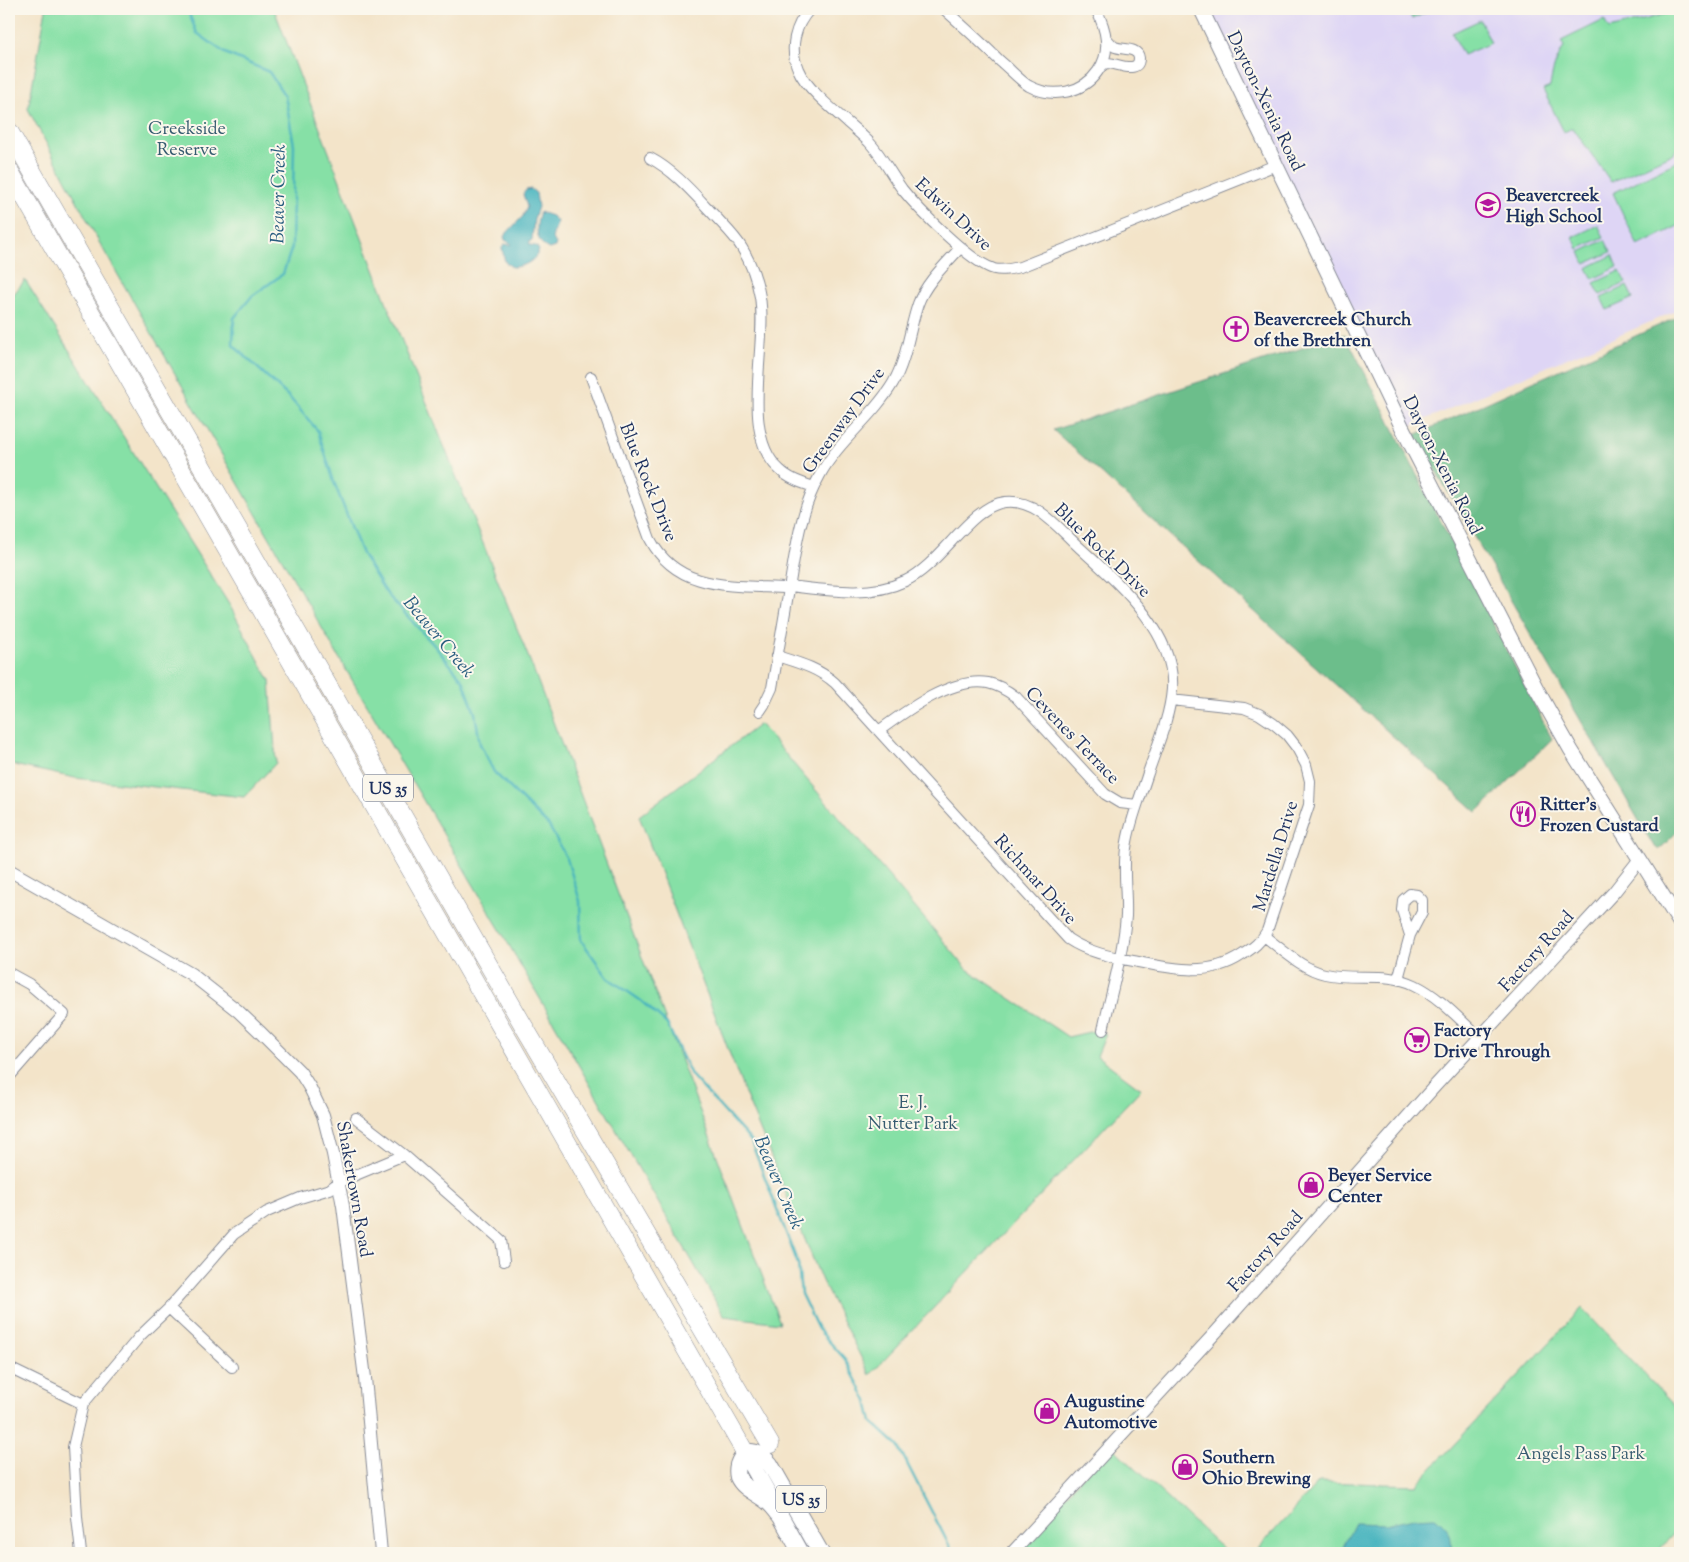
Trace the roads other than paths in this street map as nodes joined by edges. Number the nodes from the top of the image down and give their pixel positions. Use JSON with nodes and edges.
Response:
{"nodes":[{"id":1,"x":810,"y":9,"type":"edge"},
{"id":2,"x":944,"y":9,"type":"edge"},
{"id":3,"x":1096,"y":9,"type":"edge"},
{"id":4,"x":1201,"y":9,"type":"edge"},
{"id":5,"x":1106,"y":38,"type":"junction"},
{"id":6,"x":1100,"y":66,"type":"junction"},
{"id":7,"x":9,"y":131,"type":"edge"},
{"id":8,"x":650,"y":158,"type":"dead end"},
{"id":9,"x":1276,"y":165,"type":"junction"},
{"id":10,"x":9,"y":170,"type":"edge"},
{"id":11,"x":961,"y":247,"type":"junction"},
{"id":12,"x":591,"y":377,"type":"dead end"},
{"id":13,"x":814,"y":487,"type":"junction"},
{"id":14,"x":789,"y":587,"type":"junction"},
{"id":15,"x":777,"y":656,"type":"junction"},
{"id":16,"x":1171,"y":700,"type":"junction"},
{"id":17,"x":760,"y":711,"type":"dead end"},
{"id":18,"x":880,"y":730,"type":"junction"},
{"id":19,"x":1136,"y":805,"type":"junction"},
{"id":20,"x":1640,"y":859,"type":"junction"},
{"id":21,"x":9,"y":870,"type":"edge"},
{"id":22,"x":1680,"y":921,"type":"edge"},
{"id":23,"x":1410,"y":934,"type":"dead end"},
{"id":24,"x":1264,"y":936,"type":"junction"},
{"id":25,"x":1119,"y":958,"type":"junction"},
{"id":26,"x":9,"y":973,"type":"edge"},
{"id":27,"x":1398,"y":979,"type":"junction"},
{"id":28,"x":1103,"y":1030,"type":"dead end"},
{"id":29,"x":1480,"y":1038,"type":"junction"},
{"id":30,"x":9,"y":1077,"type":"edge"},
{"id":31,"x":356,"y":1118,"type":"dead end"},
{"id":32,"x":404,"y":1155,"type":"junction"},
{"id":33,"x":339,"y":1182,"type":"junction"},
{"id":34,"x":504,"y":1261,"type":"dead end"},
{"id":35,"x":169,"y":1308,"type":"junction"},
{"id":36,"x":232,"y":1366,"type":"dead end"},
{"id":37,"x":9,"y":1368,"type":"edge"},
{"id":38,"x":83,"y":1404,"type":"junction"},
{"id":39,"x":770,"y":1444,"type":"joint"},
{"id":40,"x":746,"y":1454,"type":"junction"},
{"id":41,"x":754,"y":1469,"type":"junction"},
{"id":42,"x":781,"y":1517,"type":"junction"},
{"id":43,"x":81,"y":1553,"type":"edge"},
{"id":44,"x":381,"y":1553,"type":"edge"},
{"id":45,"x":801,"y":1553,"type":"edge"},
{"id":46,"x":809,"y":1553,"type":"edge"},
{"id":47,"x":821,"y":1553,"type":"edge"},
{"id":48,"x":832,"y":1553,"type":"edge"},
{"id":49,"x":1012,"y":1553,"type":"edge"}],
"edges":[{"from":1,"to":11,"type":"street","name":"Edwin Drive"},
{"from":2,"to":6,"type":"street"},
{"from":3,"to":5,"type":"street"},
{"from":4,"to":9,"type":"main road","name":"Dayton-Xenia Road"},
{"from":5,"to":6,"type":"street"},
{"from":5,"to":6,"type":"street"},
{"from":7,"to":39,"type":"highway","number":"US 35"},
{"from":8,"to":13,"type":"street"},
{"from":9,"to":11,"type":"street","name":"Edwin Drive"},
{"from":9,"to":20,"type":"main road","name":"Dayton-Xenia Road"},
{"from":10,"to":40,"type":"highway","number":"US 35"},
{"from":11,"to":13,"type":"street","name":"Greenway Drive"},
{"from":12,"to":14,"type":"street","name":"Blue Rock Drive"},
{"from":13,"to":14,"type":"street","name":"Greenway Drive"},
{"from":14,"to":15,"type":"street","name":"Greenway Drive"},
{"from":14,"to":16,"type":"street","name":"Blue Rock Drive"},
{"from":15,"to":17,"type":"street","name":"Greenway Drive"},
{"from":15,"to":18,"type":"street","name":"Richmar Drive"},
{"from":16,"to":19,"type":"street","name":"Blue Rock Drive"},
{"from":16,"to":24,"type":"street","name":"Mardella Drive"},
{"from":18,"to":19,"type":"street","name":"Cevenes Terrace"},
{"from":18,"to":25,"type":"street","name":"Richmar Drive"},
{"from":19,"to":25,"type":"street","name":"Blue Rock Drive"},
{"from":20,"to":22,"type":"main road","name":"Dayton-Xenia Road"},
{"from":20,"to":29,"type":"street","name":"Factory Road"},
{"from":21,"to":33,"type":"street","name":"Shakertown Road"},
{"from":23,"to":27,"type":"street"},
{"from":24,"to":25,"type":"street","name":"Richmar Drive"},
{"from":24,"to":27,"type":"street"},
{"from":25,"to":28,"type":"street","name":"Blue Rock Drive"},
{"from":26,"to":30,"type":"street"},
{"from":27,"to":29,"type":"street"},
{"from":29,"to":49,"type":"street","name":"Factory Road"},
{"from":31,"to":32,"type":"street"},
{"from":32,"to":33,"type":"street"},
{"from":32,"to":34,"type":"street"},
{"from":33,"to":35,"type":"street"},
{"from":33,"to":44,"type":"street","name":"Shakertown Road"},
{"from":35,"to":36,"type":"street"},
{"from":35,"to":38,"type":"street"},
{"from":37,"to":38,"type":"street"},
{"from":38,"to":43,"type":"street"},
{"from":39,"to":48,"type":"highway","number":"US 35"},
{"from":40,"to":41,"type":"highway","number":"US 35"},
{"from":40,"to":42,"type":"highway"},
{"from":40,"to":47,"type":"highway"},
{"from":41,"to":42,"type":"highway","number":"US 35"},
{"from":41,"to":46,"type":"highway"},
{"from":42,"to":45,"type":"highway","number":"US 35"}]}
